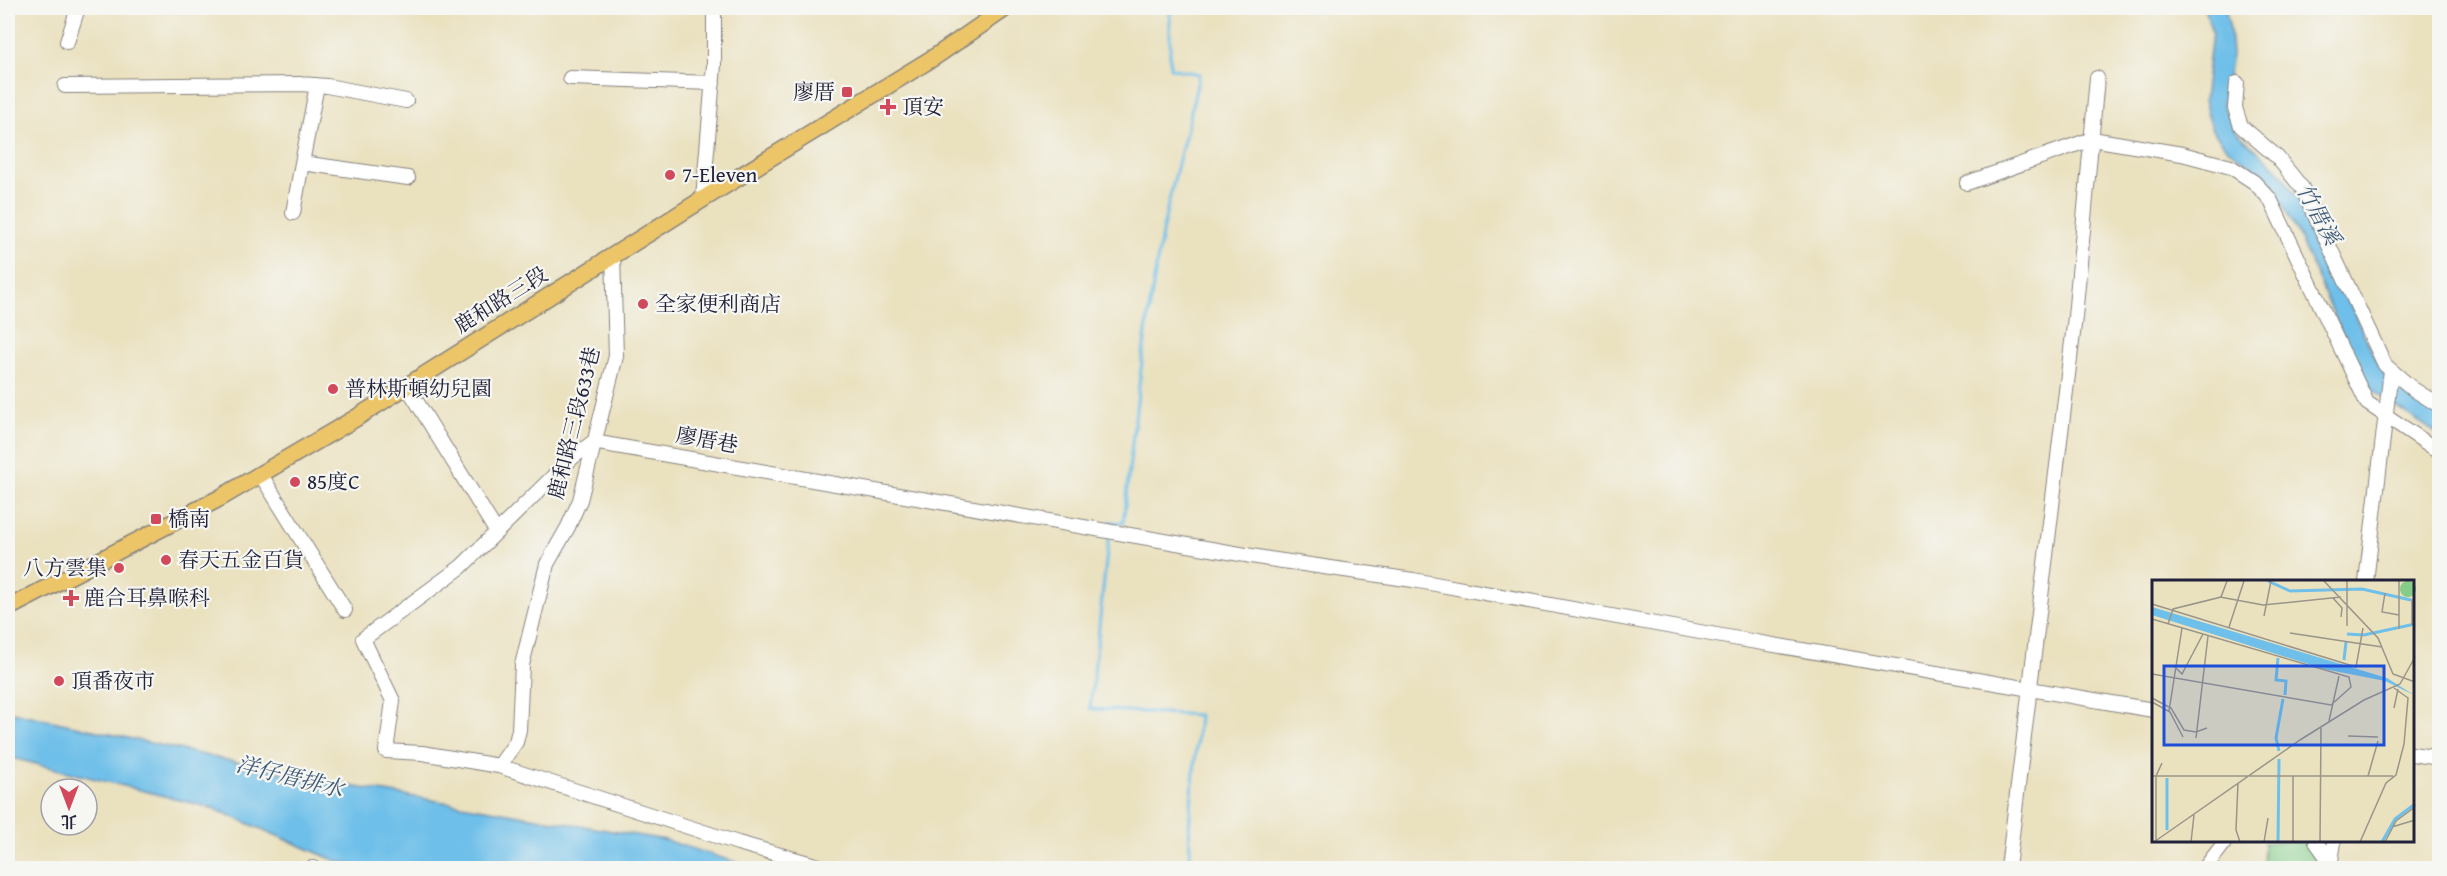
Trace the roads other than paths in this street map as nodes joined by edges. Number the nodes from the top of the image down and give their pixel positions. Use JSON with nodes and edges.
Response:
{"nodes":[{"id":1,"x":78,"y":8,"type":"edge"},
{"id":2,"x":714,"y":8,"type":"edge"},
{"id":3,"x":1006,"y":8,"type":"edge"},
{"id":4,"x":67,"y":42,"type":"dead end"},
{"id":5,"x":570,"y":78,"type":"dead end"},
{"id":6,"x":2097,"y":78,"type":"dead end"},
{"id":7,"x":713,"y":83,"type":"junction"},
{"id":8,"x":2236,"y":83,"type":"dead end"},
{"id":9,"x":317,"y":85,"type":"junction"},
{"id":10,"x":65,"y":86,"type":"dead end"},
{"id":11,"x":406,"y":102,"type":"dead end"},
{"id":12,"x":2092,"y":139,"type":"junction"},
{"id":13,"x":302,"y":163,"type":"junction"},
{"id":14,"x":408,"y":178,"type":"dead end"},
{"id":15,"x":1967,"y":183,"type":"dead end"},
{"id":16,"x":703,"y":199,"type":"junction"},
{"id":17,"x":293,"y":213,"type":"dead end"},
{"id":18,"x":613,"y":255,"type":"junction"},
{"id":19,"x":2391,"y":370,"type":"junction"},
{"id":20,"x":406,"y":386,"type":"junction"},
{"id":21,"x":2439,"y":406,"type":"edge"},
{"id":22,"x":2386,"y":417,"type":"junction"},
{"id":23,"x":593,"y":442,"type":"junction"},
{"id":24,"x":2439,"y":452,"type":"edge"},
{"id":25,"x":261,"y":475,"type":"junction"},
{"id":26,"x":496,"y":531,"type":"junction"},
{"id":27,"x":2366,"y":580,"type":"edge"},
{"id":28,"x":8,"y":608,"type":"edge"},
{"id":29,"x":345,"y":610,"type":"dead end"},
{"id":30,"x":2029,"y":690,"type":"junction"},
{"id":31,"x":2152,"y":710,"type":"edge"},
{"id":32,"x":2414,"y":754,"type":"edge"},
{"id":33,"x":2439,"y":758,"type":"edge"},
{"id":34,"x":500,"y":766,"type":"junction"},
{"id":35,"x":2224,"y":843,"type":"edge"},
{"id":36,"x":2317,"y":843,"type":"edge"},
{"id":37,"x":2334,"y":843,"type":"edge"},
{"id":38,"x":2331,"y":866,"type":"edge"},
{"id":39,"x":826,"y":868,"type":"edge"},
{"id":40,"x":2008,"y":868,"type":"edge"},
{"id":41,"x":2205,"y":868,"type":"edge"}],
"edges":[{"from":1,"to":4,"type":"street"},
{"from":2,"to":7,"type":"street"},
{"from":3,"to":16,"type":"main road","name":"鹿和路三段"},
{"from":5,"to":7,"type":"street"},
{"from":6,"to":12,"type":"street"},
{"from":7,"to":16,"type":"street"},
{"from":8,"to":19,"type":"street"},
{"from":9,"to":10,"type":"street"},
{"from":9,"to":11,"type":"street"},
{"from":9,"to":13,"type":"street"},
{"from":12,"to":15,"type":"street"},
{"from":12,"to":22,"type":"street"},
{"from":12,"to":30,"type":"street"},
{"from":13,"to":14,"type":"street"},
{"from":13,"to":17,"type":"street"},
{"from":16,"to":18,"type":"main road","name":"鹿和路三段"},
{"from":18,"to":20,"type":"main road","name":"鹿和路三段"},
{"from":18,"to":23,"type":"street","name":"鹿和路三段633巷"},
{"from":19,"to":21,"type":"street"},
{"from":19,"to":22,"type":"street"},
{"from":20,"to":25,"type":"main road","name":"鹿和路三段"},
{"from":20,"to":26,"type":"street"},
{"from":22,"to":24,"type":"street"},
{"from":22,"to":27,"type":"street"},
{"from":23,"to":26,"type":"street"},
{"from":23,"to":30,"type":"street","name":"廖厝巷"},
{"from":23,"to":34,"type":"street","name":"鹿和路三段633巷"},
{"from":25,"to":28,"type":"main road","name":"鹿和路三段"},
{"from":25,"to":29,"type":"street"},
{"from":26,"to":34,"type":"street"},
{"from":30,"to":31,"type":"street","name":"廖厝巷"},
{"from":30,"to":40,"type":"street"},
{"from":32,"to":33,"type":"street"},
{"from":34,"to":39,"type":"street"},
{"from":35,"to":41,"type":"street"},
{"from":36,"to":38,"type":"street"},
{"from":37,"to":38,"type":"street"}]}
